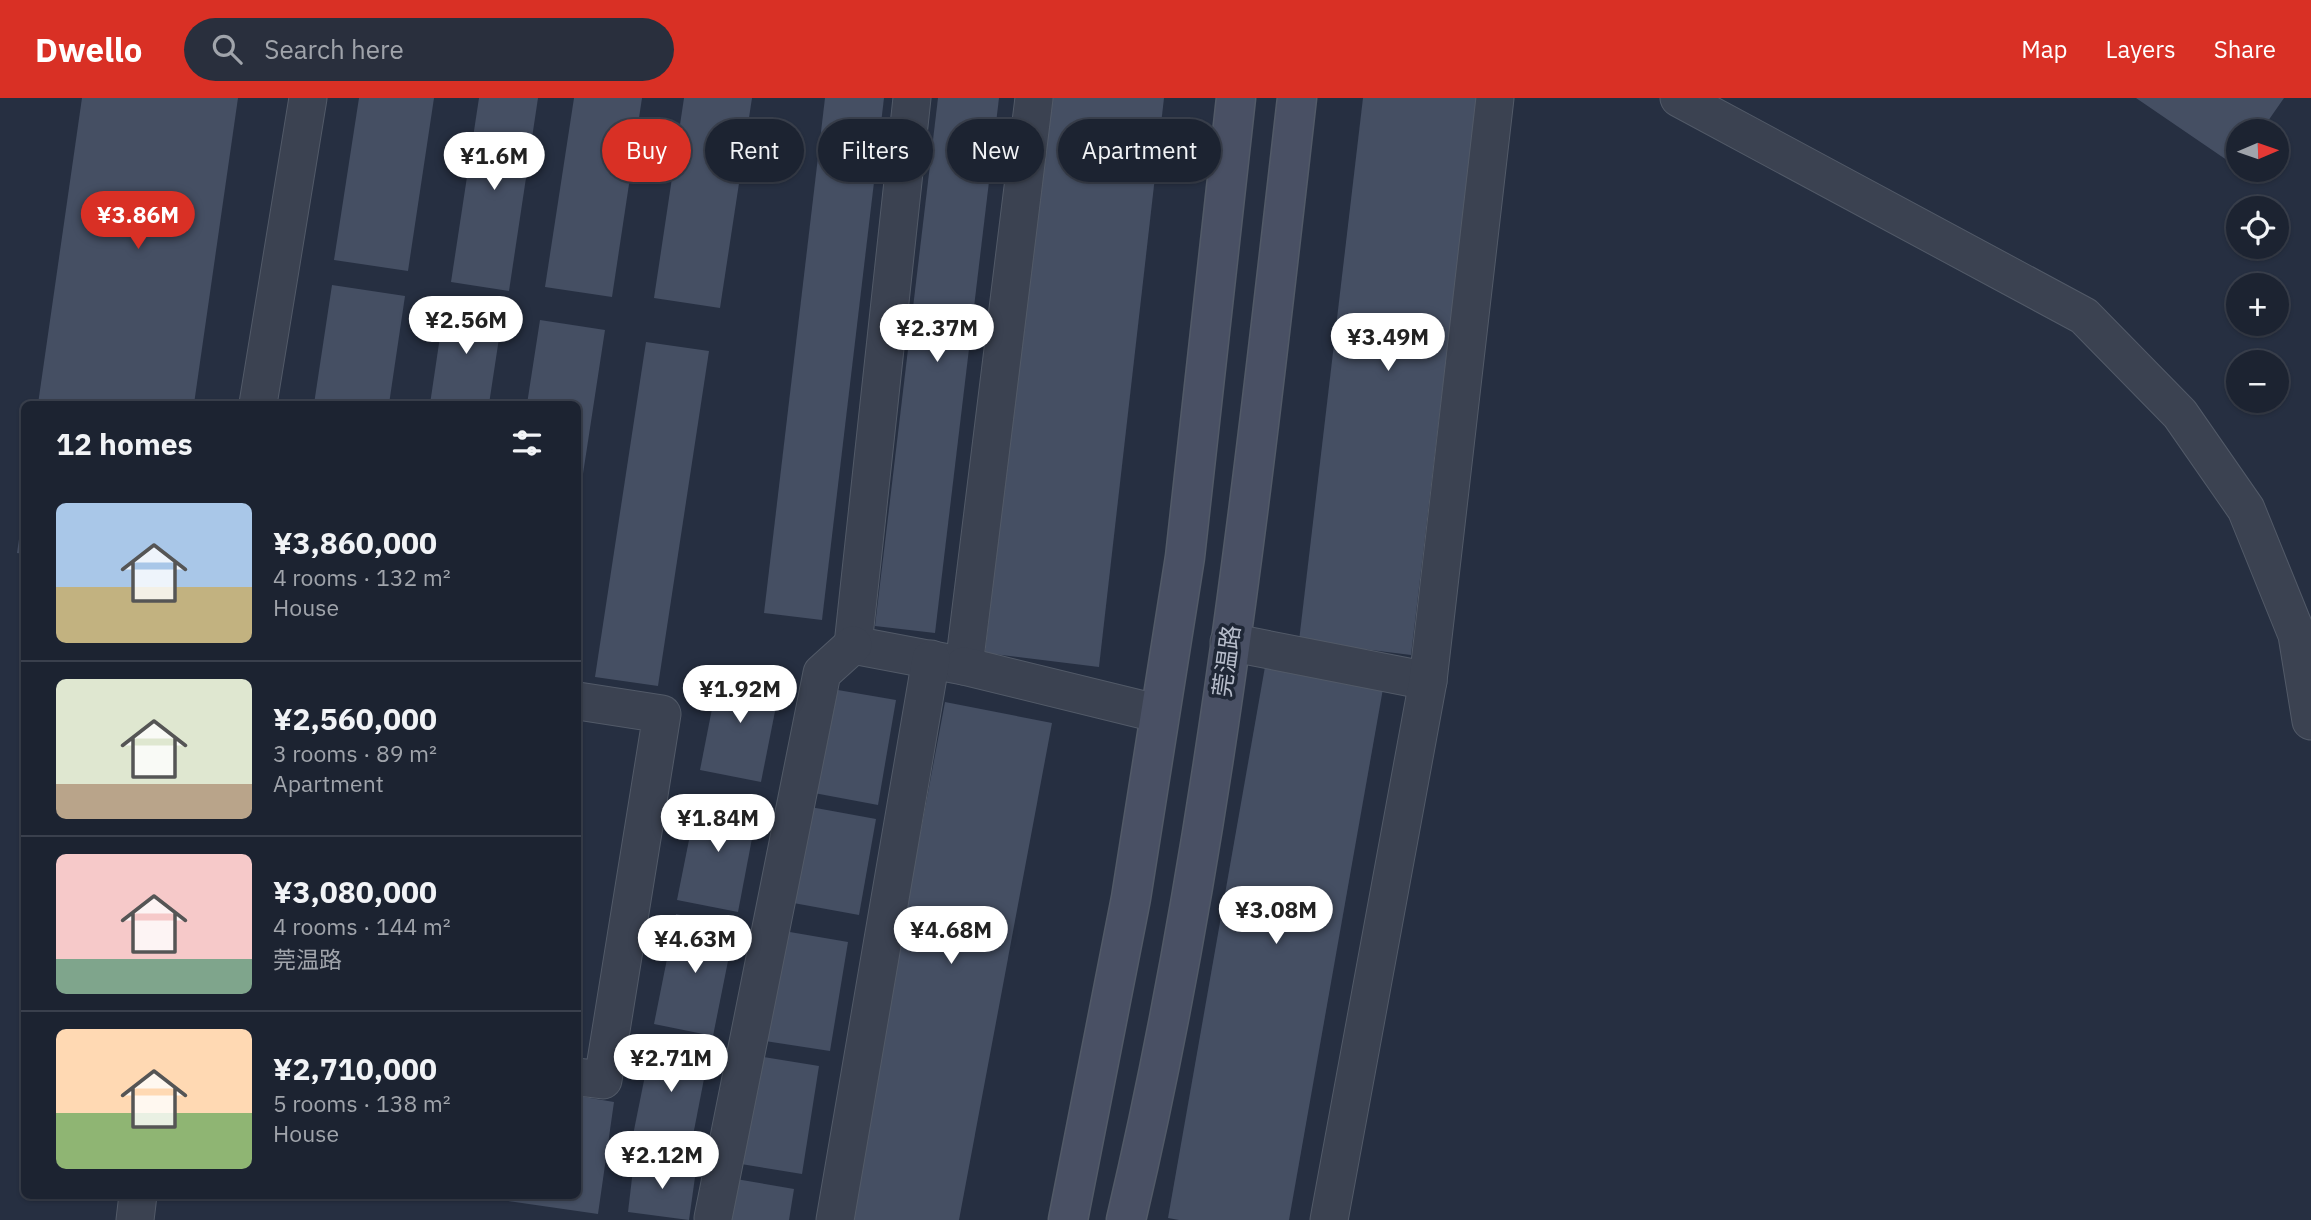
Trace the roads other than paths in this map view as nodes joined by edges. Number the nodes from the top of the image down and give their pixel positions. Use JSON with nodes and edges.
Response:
{"nodes":[{"id":1,"x":308,"y":98,"type":"edge"},
{"id":2,"x":912,"y":98,"type":"edge"},
{"id":3,"x":1034,"y":98,"type":"edge"},
{"id":4,"x":1236,"y":98,"type":"edge"},
{"id":5,"x":1297,"y":98,"type":"edge"},
{"id":6,"x":1495,"y":98,"type":"edge"},
{"id":7,"x":1679,"y":98,"type":"edge"},
{"id":8,"x":258,"y":401,"type":"edge"},
{"id":9,"x":1229,"y":642,"type":"junction"},
{"id":10,"x":853,"y":645,"type":"junction"},
{"id":11,"x":948,"y":663,"type":"junction"},
{"id":12,"x":1428,"y":681,"type":"junction"},
{"id":13,"x":581,"y":701,"type":"edge"},
{"id":14,"x":1160,"y":713,"type":"junction"},
{"id":15,"x":2311,"y":721,"type":"edge"},
{"id":16,"x":581,"y":1077,"type":"edge"},
{"id":17,"x":138,"y":1199,"type":"edge"},
{"id":18,"x":713,"y":1218,"type":"dead end"},
{"id":19,"x":135,"y":1220,"type":"edge"},
{"id":20,"x":835,"y":1220,"type":"edge"},
{"id":21,"x":1068,"y":1220,"type":"edge"},
{"id":22,"x":1126,"y":1220,"type":"edge"},
{"id":23,"x":1329,"y":1220,"type":"edge"}],
"edges":[{"from":1,"to":8,"type":"street"},
{"from":2,"to":10,"type":"street"},
{"from":3,"to":11,"type":"street"},
{"from":4,"to":14,"type":"main road"},
{"from":5,"to":9,"type":"main road","name":"莞温路"},
{"from":6,"to":12,"type":"street"},
{"from":7,"to":15,"type":"street"},
{"from":9,"to":12,"type":"street"},
{"from":9,"to":22,"type":"main road","name":"莞温路"},
{"from":10,"to":11,"type":"street"},
{"from":10,"to":18,"type":"street"},
{"from":11,"to":14,"type":"street"},
{"from":11,"to":20,"type":"street"},
{"from":12,"to":23,"type":"street"},
{"from":13,"to":16,"type":"street"},
{"from":14,"to":21,"type":"main road"},
{"from":17,"to":19,"type":"street"}]}
